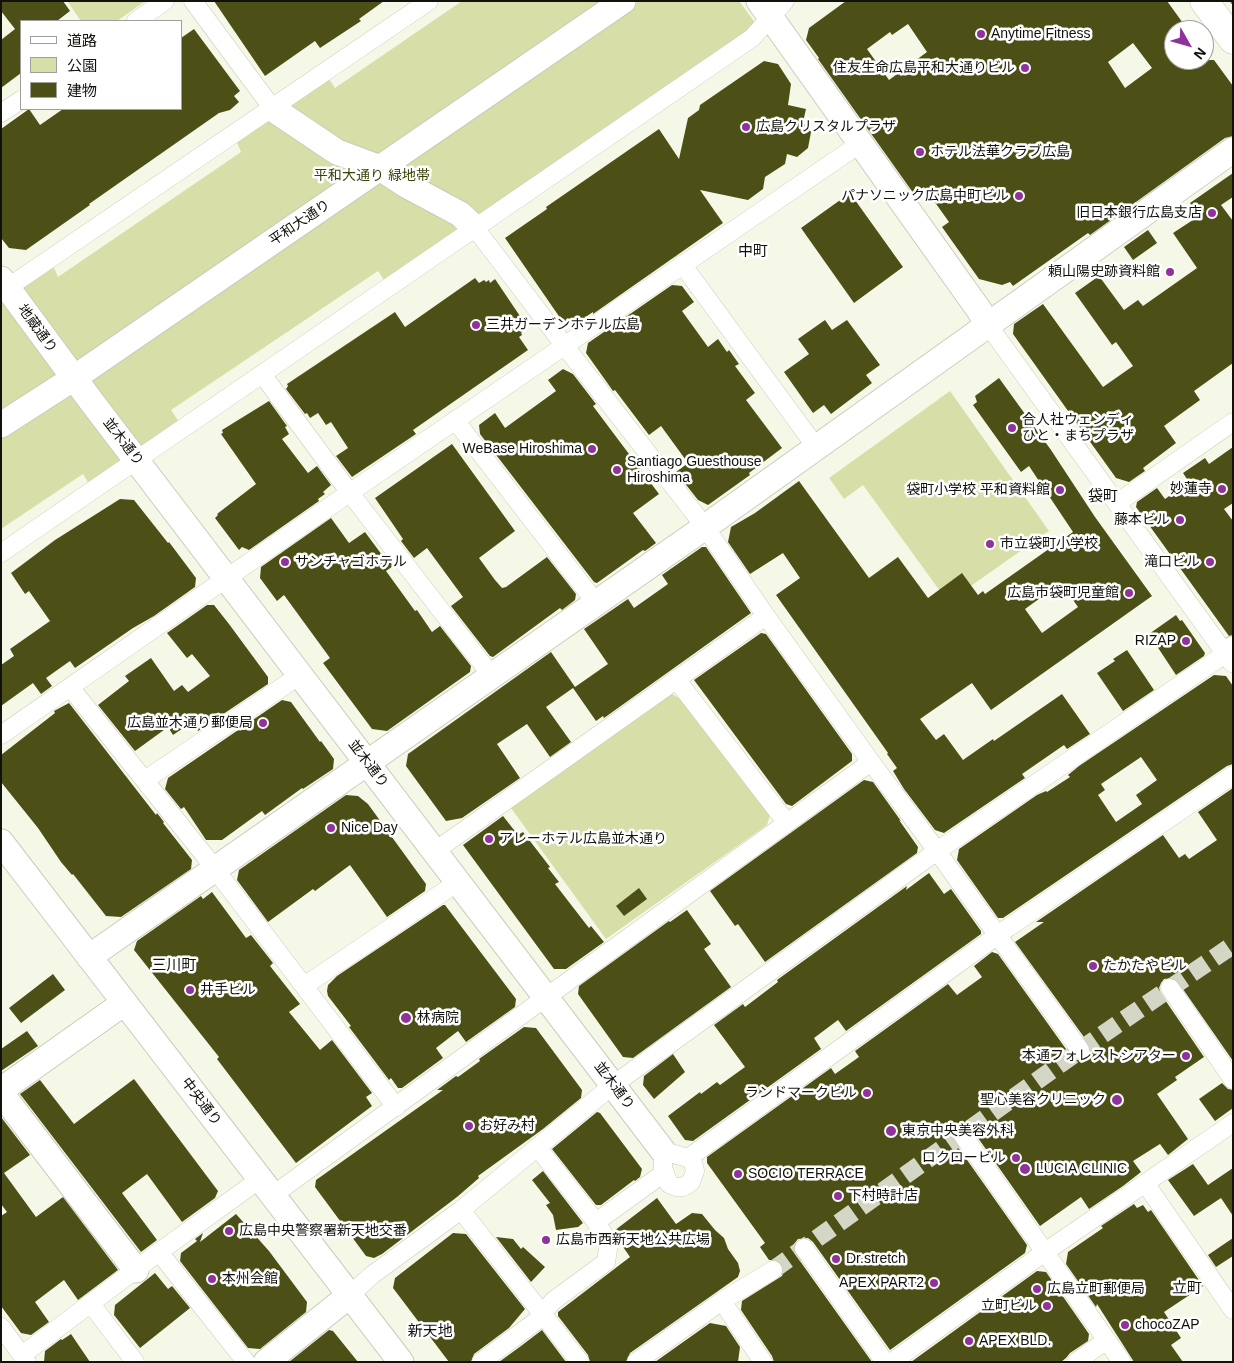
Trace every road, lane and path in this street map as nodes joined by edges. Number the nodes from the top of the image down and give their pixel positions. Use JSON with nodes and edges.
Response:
{"nodes":[{"id":1,"x":165,"y":1,"type":"edge"},
{"id":2,"x":193,"y":1,"type":"edge"},
{"id":3,"x":429,"y":1,"type":"edge"},
{"id":4,"x":623,"y":1,"type":"edge"},
{"id":5,"x":796,"y":1,"type":"edge"},
{"id":6,"x":1204,"y":1,"type":"edge"},
{"id":7,"x":772,"y":7,"type":"edge"},
{"id":8,"x":137,"y":20,"type":"edge"},
{"id":9,"x":1233,"y":40,"type":"edge"},
{"id":10,"x":20,"y":101,"type":"edge"},
{"id":11,"x":273,"y":109,"type":"junction"},
{"id":12,"x":1,"y":114,"type":"edge"},
{"id":13,"x":860,"y":143,"type":"junction"},
{"id":14,"x":1233,"y":150,"type":"edge"},
{"id":15,"x":380,"y":168,"type":"junction"},
{"id":16,"x":476,"y":228,"type":"junction"},
{"id":17,"x":682,"y":264,"type":"junction"},
{"id":18,"x":3,"y":287,"type":"edge"},
{"id":19,"x":988,"y":325,"type":"junction"},
{"id":20,"x":564,"y":345,"type":"junction"},
{"id":21,"x":262,"y":374,"type":"junction"},
{"id":22,"x":74,"y":378,"type":"junction"},
{"id":23,"x":455,"y":420,"type":"junction"},
{"id":24,"x":1233,"y":422,"type":"edge"},
{"id":25,"x":1,"y":425,"type":"edge"},
{"id":26,"x":816,"y":447,"type":"junction"},
{"id":27,"x":137,"y":460,"type":"junction"},
{"id":28,"x":350,"y":493,"type":"junction"},
{"id":29,"x":1117,"y":503,"type":"junction"},
{"id":30,"x":705,"y":527,"type":"junction"},
{"id":31,"x":1,"y":554,"type":"edge"},
{"id":32,"x":227,"y":578,"type":"junction"},
{"id":33,"x":596,"y":603,"type":"junction"},
{"id":34,"x":766,"y":616,"type":"junction"},
{"id":35,"x":1230,"y":655,"type":"edge"},
{"id":36,"x":300,"y":675,"type":"junction"},
{"id":37,"x":491,"y":675,"type":"junction"},
{"id":38,"x":676,"y":679,"type":"junction"},
{"id":39,"x":70,"y":687,"type":"junction"},
{"id":40,"x":1,"y":736,"type":"edge"},
{"id":41,"x":871,"y":762,"type":"junction"},
{"id":42,"x":367,"y":763,"type":"junction"},
{"id":43,"x":1233,"y":776,"type":"edge"},
{"id":44,"x":145,"y":780,"type":"junction"},
{"id":45,"x":786,"y":822,"type":"junction"},
{"id":46,"x":1,"y":842,"type":"edge"},
{"id":47,"x":937,"y":851,"type":"junction"},
{"id":48,"x":436,"y":852,"type":"junction"},
{"id":49,"x":215,"y":869,"type":"junction"},
{"id":50,"x":458,"y":882,"type":"junction"},
{"id":51,"x":998,"y":935,"type":"junction"},
{"id":52,"x":89,"y":957,"type":"junction"},
{"id":53,"x":304,"y":986,"type":"junction"},
{"id":54,"x":1170,"y":988,"type":"dead end"},
{"id":55,"x":546,"y":998,"type":"junction"},
{"id":56,"x":124,"y":1004,"type":"junction"},
{"id":57,"x":1080,"y":1050,"type":"dead end"},
{"id":58,"x":1233,"y":1080,"type":"edge"},
{"id":59,"x":613,"y":1085,"type":"junction"},
{"id":60,"x":1,"y":1091,"type":"edge"},
{"id":61,"x":396,"y":1107,"type":"junction"},
{"id":62,"x":1233,"y":1123,"type":"edge"},
{"id":63,"x":962,"y":1134,"type":"dead end"},
{"id":64,"x":537,"y":1147,"type":"junction"},
{"id":65,"x":688,"y":1158,"type":"junction"},
{"id":66,"x":664,"y":1162,"type":"junction"},
{"id":67,"x":1145,"y":1183,"type":"junction"},
{"id":68,"x":267,"y":1187,"type":"junction"},
{"id":69,"x":461,"y":1210,"type":"junction"},
{"id":70,"x":596,"y":1222,"type":"junction"},
{"id":71,"x":804,"y":1248,"type":"dead end"},
{"id":72,"x":159,"y":1252,"type":"junction"},
{"id":73,"x":1045,"y":1252,"type":"junction"},
{"id":74,"x":136,"y":1270,"type":"junction"},
{"id":75,"x":772,"y":1270,"type":"tunnel mouth"},
{"id":76,"x":350,"y":1294,"type":"junction"},
{"id":77,"x":722,"y":1301,"type":"junction"},
{"id":78,"x":91,"y":1304,"type":"junction"},
{"id":79,"x":1233,"y":1310,"type":"edge"},
{"id":80,"x":542,"y":1314,"type":"junction"},
{"id":81,"x":1,"y":1327,"type":"edge"},
{"id":82,"x":1107,"y":1340,"type":"junction"},
{"id":83,"x":24,"y":1359,"type":"edge"},
{"id":84,"x":762,"y":1361,"type":"edge"},
{"id":85,"x":135,"y":1362,"type":"edge"},
{"id":86,"x":246,"y":1362,"type":"edge"},
{"id":87,"x":266,"y":1362,"type":"edge"},
{"id":88,"x":402,"y":1362,"type":"edge"},
{"id":89,"x":481,"y":1362,"type":"edge"},
{"id":90,"x":580,"y":1362,"type":"edge"},
{"id":91,"x":636,"y":1362,"type":"edge"},
{"id":92,"x":885,"y":1362,"type":"edge"},
{"id":93,"x":892,"y":1362,"type":"edge"},
{"id":94,"x":1076,"y":1362,"type":"edge"},
{"id":95,"x":1122,"y":1362,"type":"edge"}],
"edges":[{"from":1,"to":8,"type":"street"},
{"from":2,"to":11,"type":"street"},
{"from":3,"to":11,"type":"street"},
{"from":4,"to":15,"type":"street","name":"平和大通り"},
{"from":5,"to":7,"type":"street"},
{"from":6,"to":9,"type":"highway"},
{"from":7,"to":13,"type":"street"},
{"from":7,"to":16,"type":"street"},
{"from":10,"to":12,"type":"street"},
{"from":11,"to":15,"type":"street"},
{"from":11,"to":18,"type":"street"},
{"from":13,"to":17,"type":"street"},
{"from":13,"to":19,"type":"street"},
{"from":14,"to":19,"type":"street"},
{"from":15,"to":16,"type":"street"},
{"from":15,"to":22,"type":"street","name":"平和大通り"},
{"from":16,"to":20,"type":"street"},
{"from":16,"to":21,"type":"street"},
{"from":17,"to":20,"type":"street"},
{"from":17,"to":26,"type":"street"},
{"from":18,"to":22,"type":"street","name":"地蔵通り"},
{"from":19,"to":26,"type":"street"},
{"from":19,"to":29,"type":"street"},
{"from":20,"to":23,"type":"street"},
{"from":20,"to":30,"type":"street"},
{"from":21,"to":27,"type":"street"},
{"from":21,"to":28,"type":"street"},
{"from":22,"to":25,"type":"street","name":"平和大通り"},
{"from":22,"to":27,"type":"street","name":"並木通り"},
{"from":23,"to":28,"type":"street"},
{"from":23,"to":33,"type":"street"},
{"from":24,"to":29,"type":"street"},
{"from":26,"to":30,"type":"street"},
{"from":27,"to":31,"type":"street"},
{"from":27,"to":32,"type":"street","name":"並木通り"},
{"from":28,"to":32,"type":"street"},
{"from":28,"to":37,"type":"street"},
{"from":29,"to":35,"type":"street"},
{"from":30,"to":33,"type":"street"},
{"from":30,"to":34,"type":"street"},
{"from":32,"to":36,"type":"street","name":"並木通り"},
{"from":32,"to":39,"type":"street"},
{"from":33,"to":37,"type":"street"},
{"from":34,"to":38,"type":"street"},
{"from":34,"to":41,"type":"street"},
{"from":35,"to":47,"type":"street"},
{"from":36,"to":42,"type":"street","name":"並木通り"},
{"from":36,"to":44,"type":"street"},
{"from":37,"to":42,"type":"street"},
{"from":38,"to":45,"type":"street"},
{"from":38,"to":48,"type":"street"},
{"from":39,"to":40,"type":"street"},
{"from":39,"to":44,"type":"street"},
{"from":41,"to":45,"type":"street"},
{"from":41,"to":47,"type":"street"},
{"from":42,"to":48,"type":"street","name":"並木通り"},
{"from":42,"to":49,"type":"street"},
{"from":43,"to":51,"type":"street"},
{"from":44,"to":49,"type":"street"},
{"from":45,"to":55,"type":"street"},
{"from":46,"to":52,"type":"street","name":"中央通り"},
{"from":47,"to":51,"type":"street"},
{"from":47,"to":59,"type":"street"},
{"from":48,"to":50,"type":"street","name":"並木通り"},
{"from":49,"to":52,"type":"street"},
{"from":49,"to":53,"type":"street"},
{"from":50,"to":53,"type":"street"},
{"from":50,"to":55,"type":"street","name":"並木通り"},
{"from":51,"to":57,"type":"street"},
{"from":51,"to":65,"type":"street"},
{"from":52,"to":56,"type":"street","name":"中央通り"},
{"from":53,"to":61,"type":"street"},
{"from":54,"to":58,"type":"street"},
{"from":55,"to":59,"type":"street","name":"並木通り"},
{"from":55,"to":61,"type":"street"},
{"from":56,"to":60,"type":"street"},
{"from":56,"to":68,"type":"street","name":"中央通り"},
{"from":59,"to":64,"type":"street"},
{"from":59,"to":66,"type":"street","name":"並木通り"},
{"from":60,"to":74,"type":"street"},
{"from":61,"to":68,"type":"street"},
{"from":62,"to":67,"type":"street"},
{"from":63,"to":73,"type":"street"},
{"from":64,"to":69,"type":"street"},
{"from":64,"to":70,"type":"street"},
{"from":65,"to":66,"type":"street"},
{"from":65,"to":66,"type":"street"},
{"from":66,"to":70,"type":"street"},
{"from":67,"to":73,"type":"street"},
{"from":67,"to":79,"type":"street"},
{"from":68,"to":72,"type":"street"},
{"from":68,"to":76,"type":"street","name":"中央通り"},
{"from":69,"to":76,"type":"street"},
{"from":69,"to":80,"type":"street"},
{"from":70,"to":80,"type":"street"},
{"from":71,"to":92,"type":"street"},
{"from":72,"to":74,"type":"street"},
{"from":72,"to":86,"type":"street"},
{"from":73,"to":82,"type":"street"},
{"from":73,"to":93,"type":"street"},
{"from":74,"to":78,"type":"street"},
{"from":75,"to":77,"type":"street"},
{"from":76,"to":87,"type":"street"},
{"from":76,"to":88,"type":"street","name":"中央通り"},
{"from":77,"to":84,"type":"street"},
{"from":77,"to":91,"type":"street"},
{"from":78,"to":83,"type":"street"},
{"from":78,"to":85,"type":"street"},
{"from":80,"to":89,"type":"street"},
{"from":80,"to":90,"type":"street"},
{"from":81,"to":83,"type":"street"},
{"from":82,"to":94,"type":"street"},
{"from":82,"to":95,"type":"street"}]}
